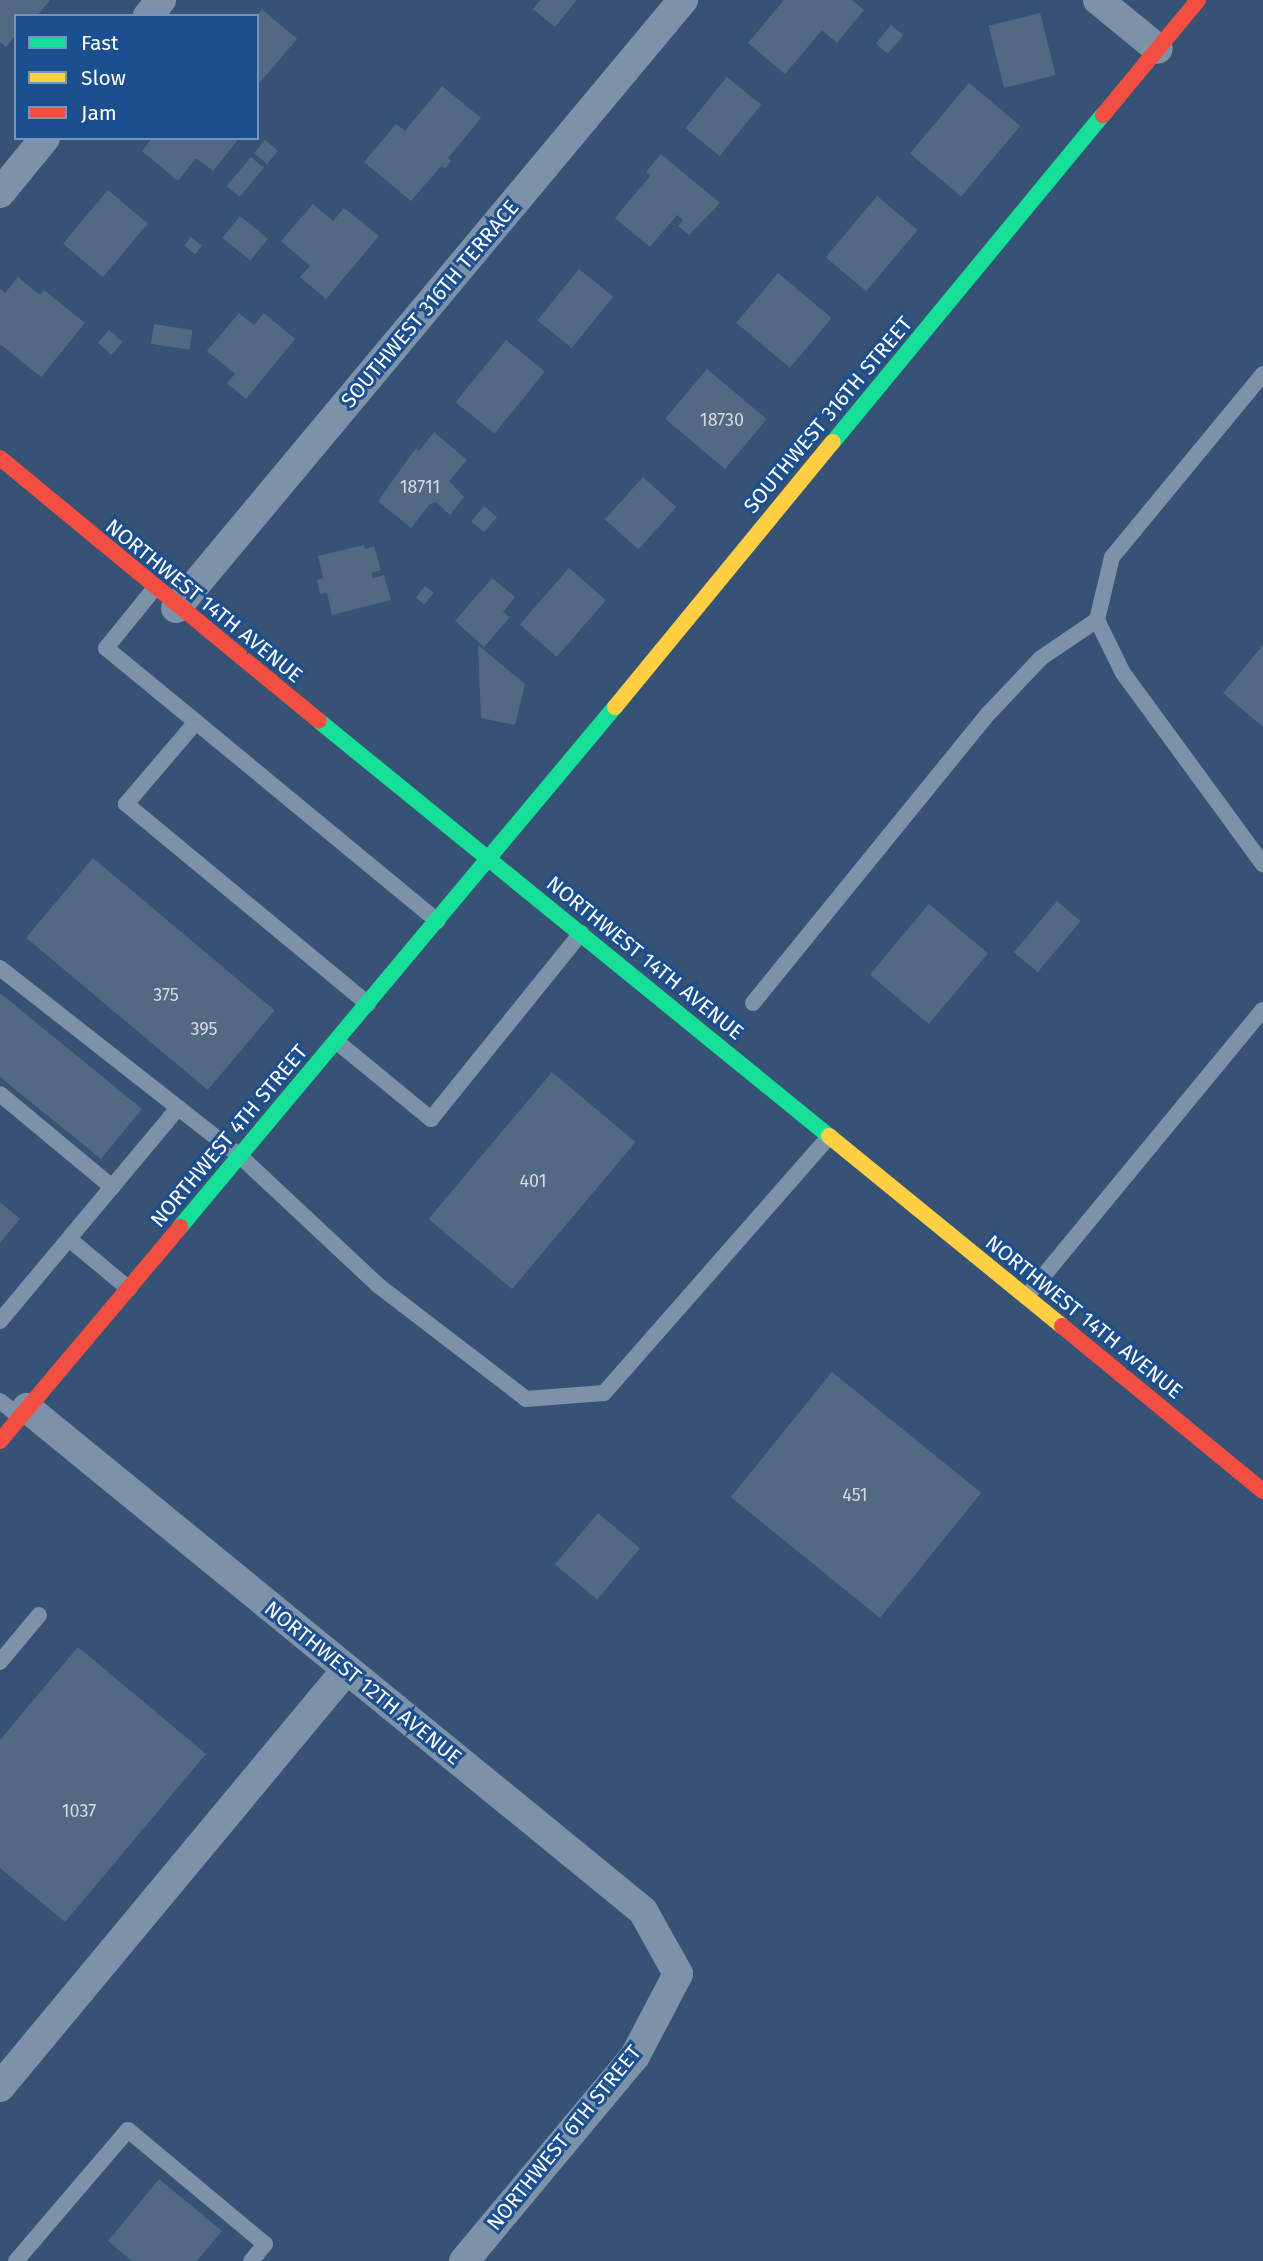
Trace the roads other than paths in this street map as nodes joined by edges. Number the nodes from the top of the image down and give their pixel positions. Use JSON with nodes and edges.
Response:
{"nodes":[{"id":1,"x":161,"y":0,"type":"edge"},
{"id":2,"x":683,"y":0,"type":"edge"},
{"id":3,"x":1098,"y":0,"type":"edge"},
{"id":4,"x":1198,"y":0,"type":"edge"},
{"id":5,"x":150,"y":14,"type":"edge"},
{"id":6,"x":1158,"y":49,"type":"junction"},
{"id":7,"x":44,"y":140,"type":"edge"},
{"id":8,"x":0,"y":193,"type":"edge"},
{"id":9,"x":1263,"y":374,"type":"edge"},
{"id":10,"x":0,"y":458,"type":"edge"},
{"id":11,"x":165,"y":599,"type":"junction"},
{"id":12,"x":1097,"y":620,"type":"junction"},
{"id":13,"x":196,"y":722,"type":"junction"},
{"id":14,"x":490,"y":858,"type":"junction"},
{"id":15,"x":1263,"y":864,"type":"edge"},
{"id":16,"x":437,"y":921,"type":"junction"},
{"id":17,"x":581,"y":933,"type":"junction"},
{"id":18,"x":0,"y":968,"type":"edge"},
{"id":19,"x":753,"y":1003,"type":"dead end"},
{"id":20,"x":368,"y":1004,"type":"junction"},
{"id":21,"x":1263,"y":1010,"type":"edge"},
{"id":22,"x":336,"y":1041,"type":"junction"},
{"id":23,"x":0,"y":1094,"type":"edge"},
{"id":24,"x":178,"y":1108,"type":"junction"},
{"id":25,"x":830,"y":1136,"type":"junction"},
{"id":26,"x":240,"y":1156,"type":"junction"},
{"id":27,"x":112,"y":1187,"type":"junction"},
{"id":28,"x":69,"y":1239,"type":"junction"},
{"id":29,"x":129,"y":1289,"type":"junction"},
{"id":30,"x":1026,"y":1297,"type":"junction"},
{"id":31,"x":0,"y":1321,"type":"edge"},
{"id":32,"x":16,"y":1409,"type":"edge"},
{"id":33,"x":0,"y":1441,"type":"edge"},
{"id":34,"x":1263,"y":1491,"type":"edge"},
{"id":35,"x":39,"y":1615,"type":"dead end"},
{"id":36,"x":0,"y":1662,"type":"edge"},
{"id":37,"x":347,"y":1669,"type":"junction"},
{"id":38,"x":678,"y":1974,"type":"joint"},
{"id":39,"x":0,"y":2087,"type":"edge"},
{"id":40,"x":16,"y":2261,"type":"edge"},
{"id":41,"x":251,"y":2261,"type":"edge"},
{"id":42,"x":464,"y":2261,"type":"edge"}],
"edges":[{"from":1,"to":5,"type":"street"},
{"from":2,"to":11,"type":"street","name":"SOUTHWEST 316TH TERRACE"},
{"from":3,"to":6,"type":"street"},
{"from":4,"to":6,"type":"street","name":"SOUTHWEST 316TH STREET"},
{"from":6,"to":14,"type":"street","name":"SOUTHWEST 316TH STREET"},
{"from":7,"to":8,"type":"street"},
{"from":9,"to":12,"type":"lane"},
{"from":10,"to":11,"type":"street","name":"NORTHWEST 14TH AVENUE"},
{"from":11,"to":13,"type":"lane"},
{"from":11,"to":14,"type":"street","name":"NORTHWEST 14TH AVENUE"},
{"from":12,"to":15,"type":"lane"},
{"from":12,"to":19,"type":"lane"},
{"from":13,"to":16,"type":"lane"},
{"from":13,"to":20,"type":"lane"},
{"from":14,"to":16,"type":"street","name":"NORTHWEST 4TH STREET"},
{"from":14,"to":17,"type":"street","name":"NORTHWEST 14TH AVENUE"},
{"from":16,"to":20,"type":"street","name":"NORTHWEST 4TH STREET"},
{"from":17,"to":22,"type":"lane"},
{"from":17,"to":25,"type":"street","name":"NORTHWEST 14TH AVENUE"},
{"from":18,"to":24,"type":"lane"},
{"from":20,"to":22,"type":"street","name":"NORTHWEST 4TH STREET"},
{"from":21,"to":30,"type":"lane"},
{"from":22,"to":26,"type":"street","name":"NORTHWEST 4TH STREET"},
{"from":23,"to":27,"type":"lane"},
{"from":24,"to":26,"type":"lane"},
{"from":24,"to":27,"type":"lane"},
{"from":25,"to":26,"type":"lane"},
{"from":25,"to":30,"type":"street","name":"NORTHWEST 14TH AVENUE"},
{"from":26,"to":29,"type":"street","name":"NORTHWEST 4TH STREET"},
{"from":27,"to":28,"type":"lane"},
{"from":28,"to":29,"type":"lane"},
{"from":28,"to":31,"type":"lane"},
{"from":29,"to":32,"type":"street","name":"NORTHWEST 4TH STREET"},
{"from":30,"to":34,"type":"street","name":"NORTHWEST 14TH AVENUE"},
{"from":32,"to":33,"type":"street","name":"NORTHWEST 4TH STREET"},
{"from":32,"to":37,"type":"street","name":"NORTHWEST 12TH AVENUE"},
{"from":35,"to":36,"type":"lane"},
{"from":37,"to":38,"type":"street","name":"NORTHWEST 12TH AVENUE"},
{"from":37,"to":39,"type":"street"},
{"from":38,"to":42,"type":"street","name":"NORTHWEST 6TH STREET"},
{"from":40,"to":41,"type":"lane"}]}
